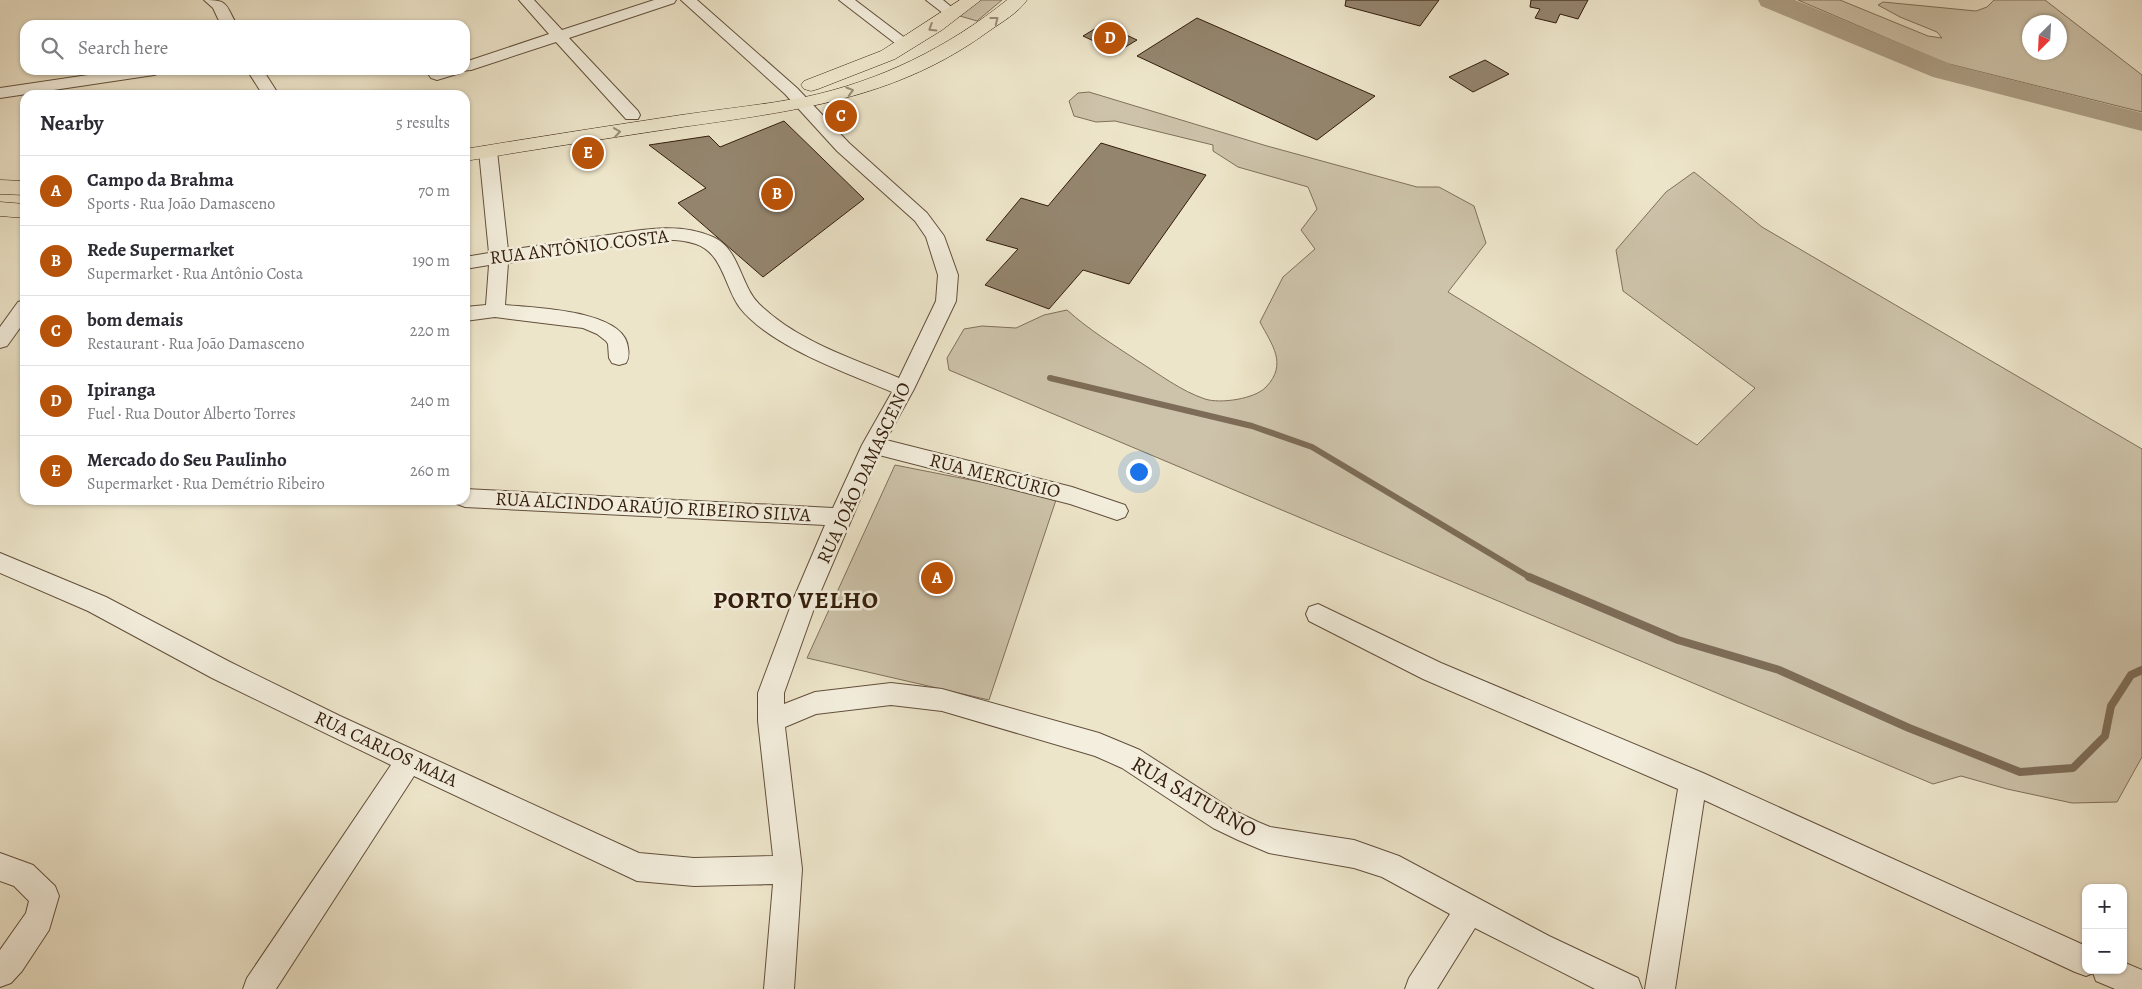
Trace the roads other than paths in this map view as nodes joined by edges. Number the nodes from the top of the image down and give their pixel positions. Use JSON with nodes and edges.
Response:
{"nodes":[{"id":1,"x":211,"y":0,"type":"edge"},
{"id":2,"x":526,"y":0,"type":"edge"},
{"id":3,"x":669,"y":0,"type":"edge"},
{"id":4,"x":688,"y":0,"type":"edge"},
{"id":5,"x":846,"y":0,"type":"edge"},
{"id":6,"x":933,"y":0,"type":"edge"},
{"id":7,"x":972,"y":0,"type":"edge"},
{"id":8,"x":1018,"y":0,"type":"edge"},
{"id":9,"x":953,"y":14,"type":"junction"},
{"id":10,"x":226,"y":20,"type":"edge"},
{"id":11,"x":560,"y":36,"type":"junction"},
{"id":12,"x":905,"y":44,"type":"junction"},
{"id":13,"x":470,"y":64,"type":"edge"},
{"id":14,"x":121,"y":75,"type":"edge"},
{"id":15,"x":258,"y":75,"type":"edge"},
{"id":16,"x":20,"y":90,"type":"edge"},
{"id":17,"x":20,"y":90,"type":"edge"},
{"id":18,"x":268,"y":90,"type":"edge"},
{"id":19,"x":0,"y":93,"type":"edge"},
{"id":20,"x":797,"y":97,"type":"junction"},
{"id":21,"x":632,"y":116,"type":"junction"},
{"id":22,"x":470,"y":141,"type":"edge"},
{"id":23,"x":488,"y":151,"type":"junction"},
{"id":24,"x":470,"y":154,"type":"edge"},
{"id":25,"x":0,"y":187,"type":"edge"},
{"id":26,"x":20,"y":188,"type":"edge"},
{"id":27,"x":0,"y":209,"type":"edge"},
{"id":28,"x":20,"y":210,"type":"edge"},
{"id":29,"x":499,"y":257,"type":"junction"},
{"id":30,"x":470,"y":262,"type":"edge"},
{"id":31,"x":495,"y":310,"type":"junction"},
{"id":32,"x":470,"y":313,"type":"edge"},
{"id":33,"x":20,"y":314,"type":"edge"},
{"id":34,"x":0,"y":341,"type":"edge"},
{"id":35,"x":618,"y":358,"type":"dead end"},
{"id":36,"x":904,"y":389,"type":"junction"},
{"id":37,"x":873,"y":445,"type":"junction"},
{"id":38,"x":470,"y":498,"type":"edge"},
{"id":39,"x":1117,"y":511,"type":"dead end"},
{"id":40,"x":840,"y":517,"type":"junction"},
{"id":41,"x":0,"y":563,"type":"edge"},
{"id":42,"x":1318,"y":614,"type":"dead end"},
{"id":43,"x":771,"y":721,"type":"junction"},
{"id":44,"x":410,"y":761,"type":"junction"},
{"id":45,"x":1693,"y":782,"type":"junction"},
{"id":46,"x":0,"y":866,"type":"edge"},
{"id":47,"x":788,"y":869,"type":"junction"},
{"id":48,"x":1470,"y":909,"type":"junction"},
{"id":49,"x":2082,"y":959,"type":"edge"},
{"id":50,"x":6,"y":966,"type":"edge"},
{"id":51,"x":2116,"y":974,"type":"edge"},
{"id":52,"x":2142,"y":986,"type":"edge"},
{"id":53,"x":258,"y":989,"type":"edge"},
{"id":54,"x":779,"y":989,"type":"edge"},
{"id":55,"x":1420,"y":989,"type":"edge"},
{"id":56,"x":1627,"y":989,"type":"edge"},
{"id":57,"x":1660,"y":989,"type":"edge"}],
"edges":[{"from":1,"to":10,"type":"street"},
{"from":2,"to":11,"type":"street"},
{"from":3,"to":11,"type":"street"},
{"from":4,"to":20,"type":"street","name":"RUA JOÃO DAMASCENO"},
{"from":5,"to":12,"type":"street"},
{"from":6,"to":9,"type":"street"},
{"from":7,"to":9,"type":"main road"},
{"from":20,"to":8,"type":"main road","one_way":true},
{"from":9,"to":12,"type":"main road","one_way":true},
{"from":11,"to":13,"type":"street"},
{"from":11,"to":21,"type":"street"},
{"from":12,"to":20,"type":"main road"},
{"from":14,"to":16,"type":"street"},
{"from":15,"to":18,"type":"street"},
{"from":17,"to":19,"type":"street"},
{"from":20,"to":21,"type":"main road"},
{"from":23,"to":20,"type":"main road","one_way":true},
{"from":20,"to":36,"type":"street","name":"RUA JOÃO DAMASCENO"},
{"from":21,"to":22,"type":"main road"},
{"from":23,"to":24,"type":"main road"},
{"from":23,"to":29,"type":"street"},
{"from":25,"to":26,"type":"main road"},
{"from":27,"to":28,"type":"main road"},
{"from":29,"to":30,"type":"street","name":"RUA ANTÔNIO COSTA"},
{"from":29,"to":31,"type":"street"},
{"from":29,"to":36,"type":"street","name":"RUA ANTÔNIO COSTA"},
{"from":31,"to":32,"type":"street"},
{"from":31,"to":35,"type":"street"},
{"from":33,"to":34,"type":"street"},
{"from":36,"to":37,"type":"street","name":"RUA JOÃO DAMASCENO"},
{"from":37,"to":39,"type":"street","name":"RUA MERCÚRIO"},
{"from":37,"to":40,"type":"street","name":"RUA JOÃO DAMASCENO"},
{"from":38,"to":40,"type":"street","name":"RUA ALCINDO ARAÚJO RIBEIRO SILVA"},
{"from":40,"to":43,"type":"street","name":"RUA JOÃO DAMASCENO"},
{"from":41,"to":44,"type":"street","name":"RUA CARLOS MAIA"},
{"from":42,"to":45,"type":"street"},
{"from":43,"to":47,"type":"street","name":"RUA JOÃO DAMASCENO"},
{"from":43,"to":48,"type":"street","name":"RUA SATURNO"},
{"from":44,"to":47,"type":"street","name":"RUA CARLOS MAIA"},
{"from":44,"to":53,"type":"street"},
{"from":45,"to":49,"type":"street"},
{"from":45,"to":57,"type":"street"},
{"from":46,"to":50,"type":"street"},
{"from":47,"to":54,"type":"street","name":"RUA JOÃO DAMASCENO"},
{"from":48,"to":55,"type":"street"},
{"from":48,"to":56,"type":"street","name":"RUA SATURNO"},
{"from":51,"to":52,"type":"street"}]}
